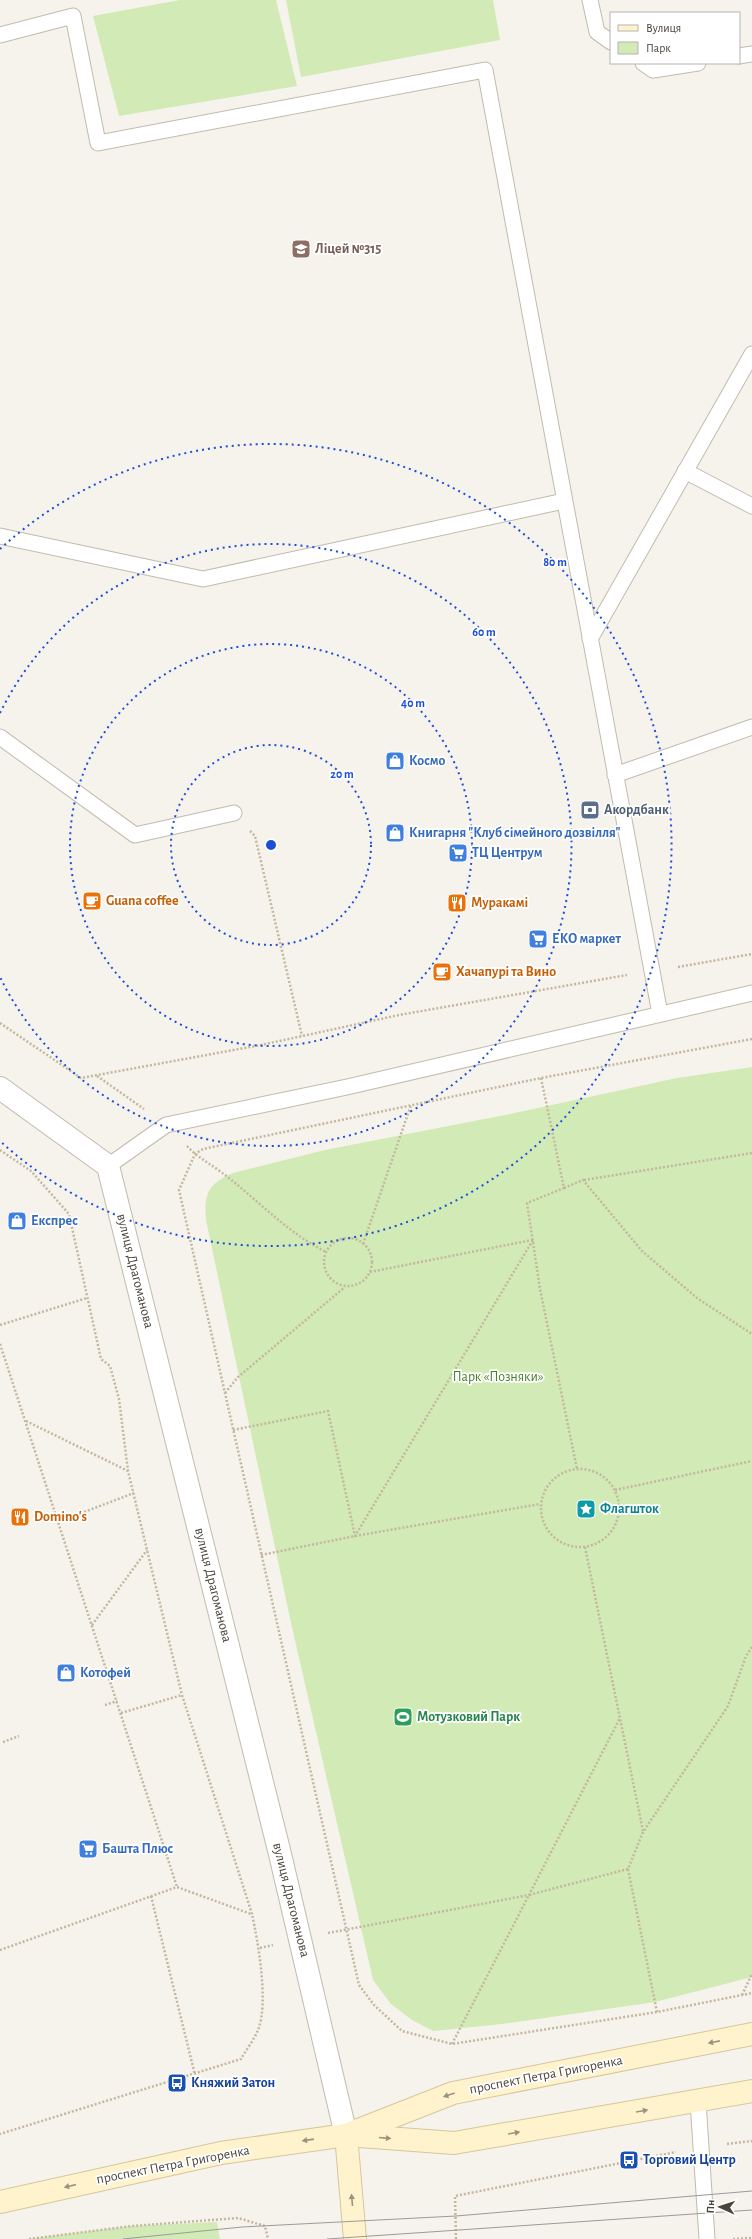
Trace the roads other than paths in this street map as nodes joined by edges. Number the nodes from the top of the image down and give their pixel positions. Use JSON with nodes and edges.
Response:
{"nodes":[{"id":1,"x":590,"y":0,"type":"edge"},
{"id":2,"x":0,"y":35,"type":"edge"},
{"id":3,"x":610,"y":41,"type":"edge"},
{"id":4,"x":752,"y":54,"type":"edge"},
{"id":5,"x":740,"y":56,"type":"edge"},
{"id":6,"x":644,"y":64,"type":"edge"},
{"id":7,"x":692,"y":64,"type":"edge"},
{"id":8,"x":752,"y":354,"type":"edge"},
{"id":9,"x":685,"y":471,"type":"junction"},
{"id":10,"x":564,"y":501,"type":"junction"},
{"id":11,"x":752,"y":506,"type":"edge"},
{"id":12,"x":0,"y":536,"type":"edge"},
{"id":13,"x":590,"y":639,"type":"junction"},
{"id":14,"x":752,"y":727,"type":"edge"},
{"id":15,"x":0,"y":737,"type":"edge"},
{"id":16,"x":615,"y":774,"type":"junction"},
{"id":17,"x":234,"y":813,"type":"road end"},
{"id":18,"x":752,"y":993,"type":"edge"},
{"id":19,"x":660,"y":1014,"type":"junction"},
{"id":20,"x":0,"y":1088,"type":"edge"},
{"id":21,"x":108,"y":1166,"type":"junction"},
{"id":22,"x":752,"y":2034,"type":"edge"},
{"id":23,"x":752,"y":2091,"type":"edge"},
{"id":24,"x":698,"y":2101,"type":"junction"},
{"id":25,"x":346,"y":2135,"type":"junction"},
{"id":26,"x":0,"y":2202,"type":"edge"},
{"id":27,"x":355,"y":2239,"type":"edge"},
{"id":28,"x":707,"y":2239,"type":"edge"}],
"edges":[{"from":1,"to":3,"type":"lane"},
{"from":2,"to":10,"type":"lane"},
{"from":4,"to":5,"type":"lane"},
{"from":6,"to":7,"type":"lane"},
{"from":8,"to":9,"type":"lane"},
{"from":9,"to":11,"type":"lane"},
{"from":9,"to":13,"type":"lane"},
{"from":10,"to":12,"type":"lane"},
{"from":10,"to":13,"type":"lane"},
{"from":13,"to":16,"type":"lane"},
{"from":14,"to":16,"type":"lane"},
{"from":15,"to":17,"type":"lane"},
{"from":16,"to":19,"type":"lane"},
{"from":18,"to":19,"type":"lane"},
{"from":19,"to":21,"type":"lane"},
{"from":20,"to":21,"type":"street"},
{"from":21,"to":25,"type":"street","name":"вулиця Драгоманова"},
{"from":22,"to":25,"type":"main road","name":"проспект Петра Григоренка","one_way":true},
{"from":23,"to":24,"type":"main road","name":"проспект Петра Григоренка"},
{"from":25,"to":24,"type":"main road","name":"проспект Петра Григоренка","one_way":true},
{"from":24,"to":28,"type":"lane"},
{"from":25,"to":26,"type":"main road","name":"проспект Петра Григоренка","one_way":true},
{"from":27,"to":25,"type":"main road","one_way":true}]}
